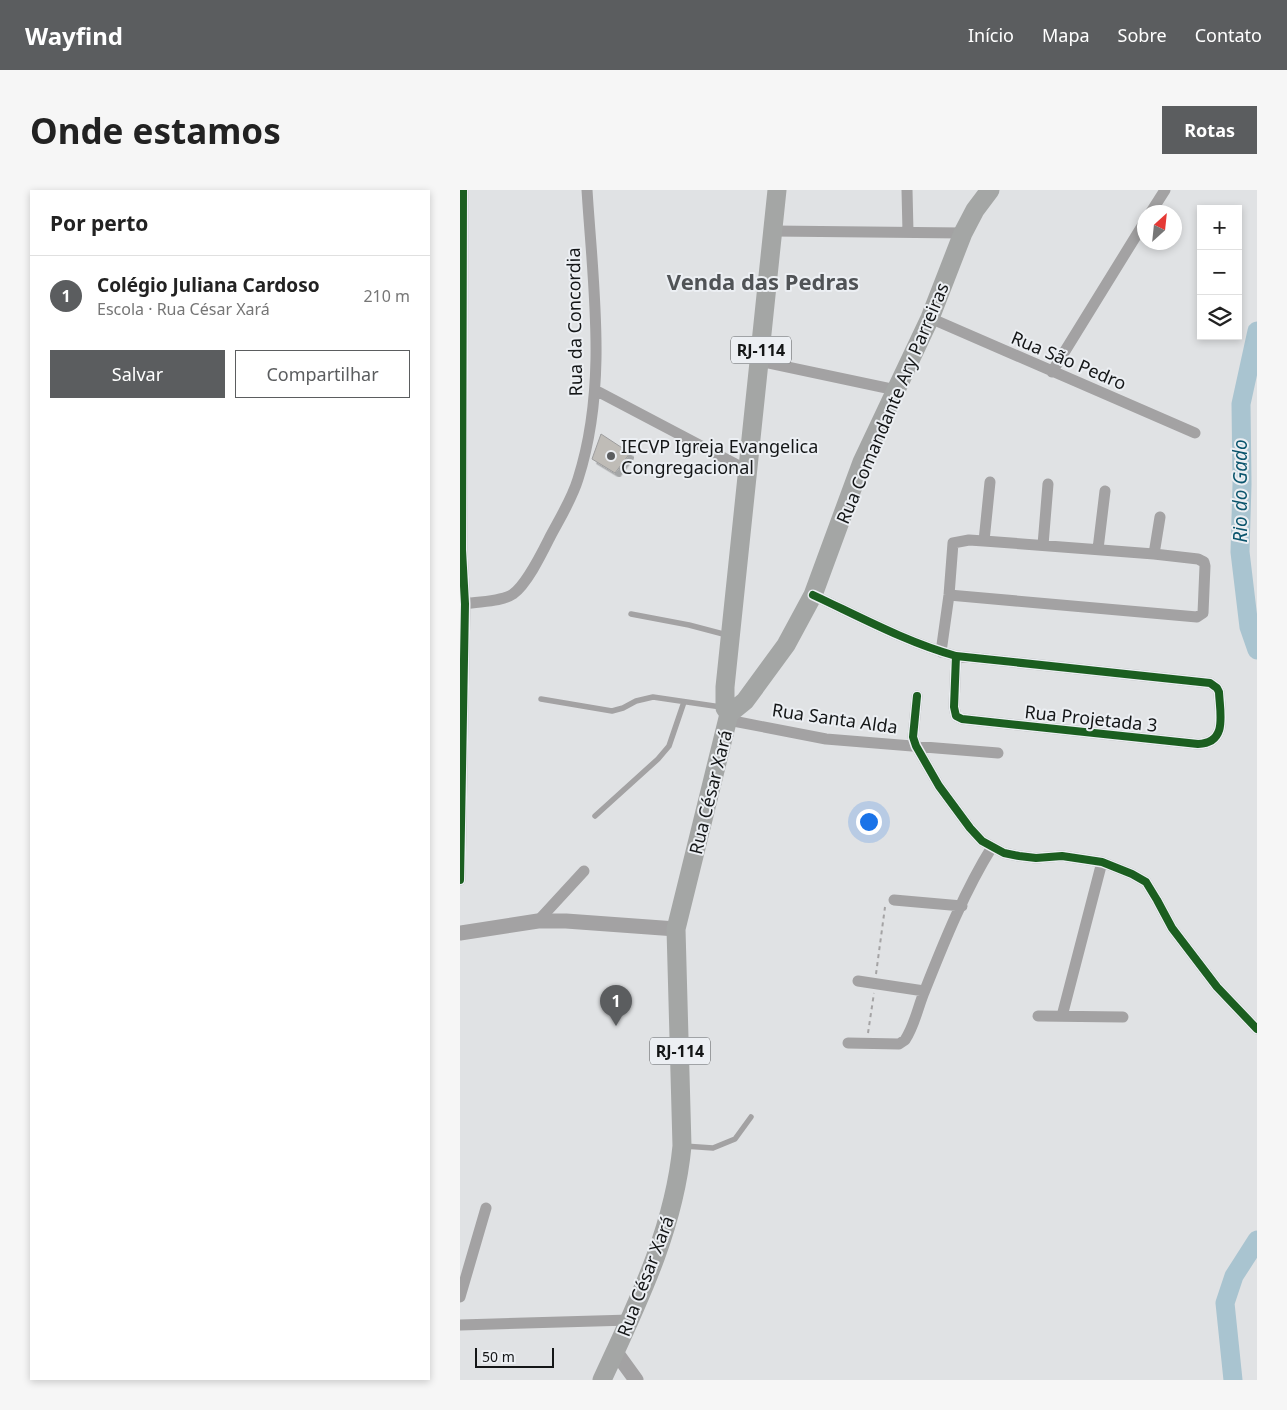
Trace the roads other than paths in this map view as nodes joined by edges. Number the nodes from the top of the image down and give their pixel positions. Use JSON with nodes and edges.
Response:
{"nodes":[{"id":1,"x":463,"y":190,"type":"edge"},
{"id":2,"x":586,"y":190,"type":"edge"},
{"id":3,"x":777,"y":190,"type":"edge"},
{"id":4,"x":907,"y":190,"type":"edge"},
{"id":5,"x":990,"y":190,"type":"edge"},
{"id":6,"x":1165,"y":190,"type":"edge"},
{"id":7,"x":1155,"y":205,"type":"edge"},
{"id":8,"x":773,"y":231,"type":"junction"},
{"id":9,"x":908,"y":232,"type":"junction"},
{"id":10,"x":963,"y":233,"type":"junction"},
{"id":11,"x":1137,"y":234,"type":"edge"},
{"id":12,"x":930,"y":318,"type":"junction"},
{"id":13,"x":760,"y":361,"type":"junction"},
{"id":14,"x":1052,"y":372,"type":"junction"},
{"id":15,"x":595,"y":390,"type":"junction"},
{"id":16,"x":896,"y":390,"type":"junction"},
{"id":17,"x":1195,"y":433,"type":"dead end"},
{"id":18,"x":747,"y":470,"type":"junction"},
{"id":19,"x":990,"y":482,"type":"dead end"},
{"id":20,"x":1048,"y":484,"type":"dead end"},
{"id":21,"x":1105,"y":491,"type":"dead end"},
{"id":22,"x":1160,"y":516,"type":"dead end"},
{"id":23,"x":984,"y":541,"type":"junction"},
{"id":24,"x":1043,"y":545,"type":"junction"},
{"id":25,"x":1098,"y":549,"type":"junction"},
{"id":26,"x":1154,"y":554,"type":"junction"},
{"id":27,"x":813,"y":595,"type":"junction"},
{"id":28,"x":949,"y":595,"type":"junction"},
{"id":29,"x":465,"y":604,"type":"junction"},
{"id":30,"x":631,"y":614,"type":"dead end"},
{"id":31,"x":730,"y":636,"type":"junction"},
{"id":32,"x":942,"y":652,"type":"junction"},
{"id":33,"x":956,"y":656,"type":"junction"},
{"id":34,"x":725,"y":687,"type":"junction"},
{"id":35,"x":750,"y":694,"type":"junction"},
{"id":36,"x":917,"y":696,"type":"dead end"},
{"id":37,"x":540,"y":699,"type":"dead end"},
{"id":38,"x":684,"y":702,"type":"junction"},
{"id":39,"x":727,"y":714,"type":"junction"},
{"id":40,"x":916,"y":746,"type":"junction"},
{"id":41,"x":998,"y":753,"type":"dead end"},
{"id":42,"x":595,"y":816,"type":"dead end"},
{"id":43,"x":992,"y":847,"type":"junction"},
{"id":44,"x":1102,"y":862,"type":"junction"},
{"id":45,"x":584,"y":871,"type":"dead end"},
{"id":46,"x":460,"y":880,"type":"edge"},
{"id":47,"x":894,"y":900,"type":"road end"},
{"id":48,"x":962,"y":906,"type":"junction"},
{"id":49,"x":538,"y":921,"type":"junction"},
{"id":50,"x":676,"y":929,"type":"junction"},
{"id":51,"x":460,"y":933,"type":"edge"},
{"id":52,"x":858,"y":981,"type":"dead end"},
{"id":53,"x":924,"y":991,"type":"junction"},
{"id":54,"x":1038,"y":1016,"type":"dead end"},
{"id":55,"x":1062,"y":1016,"type":"junction"},
{"id":56,"x":1123,"y":1017,"type":"dead end"},
{"id":57,"x":1257,"y":1029,"type":"edge"},
{"id":58,"x":848,"y":1042,"type":"dead end"},
{"id":59,"x":751,"y":1117,"type":"dead end"},
{"id":60,"x":682,"y":1146,"type":"junction"},
{"id":61,"x":486,"y":1208,"type":"dead end"},
{"id":62,"x":460,"y":1297,"type":"edge"},
{"id":63,"x":630,"y":1320,"type":"junction"},
{"id":64,"x":460,"y":1325,"type":"edge"},
{"id":65,"x":616,"y":1351,"type":"junction"},
{"id":66,"x":602,"y":1380,"type":"edge"},
{"id":67,"x":636,"y":1380,"type":"edge"}],
"edges":[{"from":1,"to":29,"type":"street"},
{"from":2,"to":15,"type":"street","name":"Rua da Concordia"},
{"from":3,"to":8,"type":"main road","name":"Rua César Xará","number":"RJ-114"},
{"from":4,"to":9,"type":"street"},
{"from":5,"to":10,"type":"main road","name":"Rua Comandante Ary Parreiras"},
{"from":6,"to":7,"type":"street"},
{"from":8,"to":9,"type":"street"},
{"from":8,"to":13,"type":"main road","name":"Rua César Xará","number":"RJ-114"},
{"from":9,"to":10,"type":"street"},
{"from":10,"to":12,"type":"main road","name":"Rua Comandante Ary Parreiras"},
{"from":11,"to":14,"type":"street"},
{"from":12,"to":14,"type":"street","name":"Rua São Pedro"},
{"from":12,"to":16,"type":"main road","name":"Rua Comandante Ary Parreiras"},
{"from":13,"to":16,"type":"street"},
{"from":13,"to":18,"type":"main road","name":"Rua César Xará","number":"RJ-114"},
{"from":14,"to":17,"type":"street","name":"Rua São Pedro"},
{"from":15,"to":18,"type":"street"},
{"from":15,"to":29,"type":"street","name":"Rua da Concordia"},
{"from":16,"to":27,"type":"main road","name":"Rua Comandante Ary Parreiras"},
{"from":18,"to":31,"type":"main road","name":"Rua César Xará","number":"RJ-114"},
{"from":19,"to":23,"type":"street"},
{"from":20,"to":24,"type":"street"},
{"from":21,"to":25,"type":"street"},
{"from":22,"to":26,"type":"street"},
{"from":23,"to":24,"type":"street"},
{"from":23,"to":28,"type":"street"},
{"from":24,"to":25,"type":"street"},
{"from":25,"to":26,"type":"street"},
{"from":26,"to":28,"type":"street"},
{"from":27,"to":32,"type":"street"},
{"from":27,"to":35,"type":"main road","name":"Rua Comandante Ary Parreiras"},
{"from":28,"to":32,"type":"street"},
{"from":29,"to":46,"type":"street"},
{"from":30,"to":31,"type":"lane"},
{"from":31,"to":34,"type":"main road","name":"Rua César Xará","number":"RJ-114"},
{"from":32,"to":33,"type":"street"},
{"from":33,"to":33,"type":"street","name":"Rua Projetada 3"},
{"from":34,"to":35,"type":"main road"},
{"from":34,"to":39,"type":"main road","name":"Rua César Xará","number":"RJ-114"},
{"from":35,"to":39,"type":"main road","name":"Rua Comandante Ary Parreiras"},
{"from":36,"to":40,"type":"street"},
{"from":37,"to":38,"type":"lane"},
{"from":38,"to":39,"type":"lane"},
{"from":38,"to":42,"type":"lane"},
{"from":39,"to":40,"type":"street","name":"Rua Santa Alda"},
{"from":39,"to":50,"type":"main road","name":"Rua César Xará","number":"RJ-114"},
{"from":40,"to":41,"type":"street","name":"Rua Santa Alda"},
{"from":40,"to":43,"type":"street"},
{"from":43,"to":44,"type":"street"},
{"from":43,"to":48,"type":"street"},
{"from":44,"to":55,"type":"street"},
{"from":44,"to":57,"type":"street"},
{"from":45,"to":49,"type":"street"},
{"from":47,"to":48,"type":"street"},
{"from":48,"to":53,"type":"street"},
{"from":49,"to":50,"type":"street"},
{"from":49,"to":51,"type":"street"},
{"from":50,"to":60,"type":"main road","name":"Rua César Xará","number":"RJ-114"},
{"from":52,"to":53,"type":"street"},
{"from":53,"to":58,"type":"street"},
{"from":54,"to":55,"type":"street"},
{"from":55,"to":56,"type":"street"},
{"from":59,"to":60,"type":"lane"},
{"from":60,"to":63,"type":"main road","name":"Rua César Xará","number":"RJ-114"},
{"from":61,"to":62,"type":"street"},
{"from":63,"to":64,"type":"street"},
{"from":63,"to":65,"type":"main road","name":"Rua César Xará","number":"RJ-114"},
{"from":65,"to":66,"type":"main road","name":"Rua César Xará","number":"RJ-114"},
{"from":65,"to":67,"type":"street"}]}
